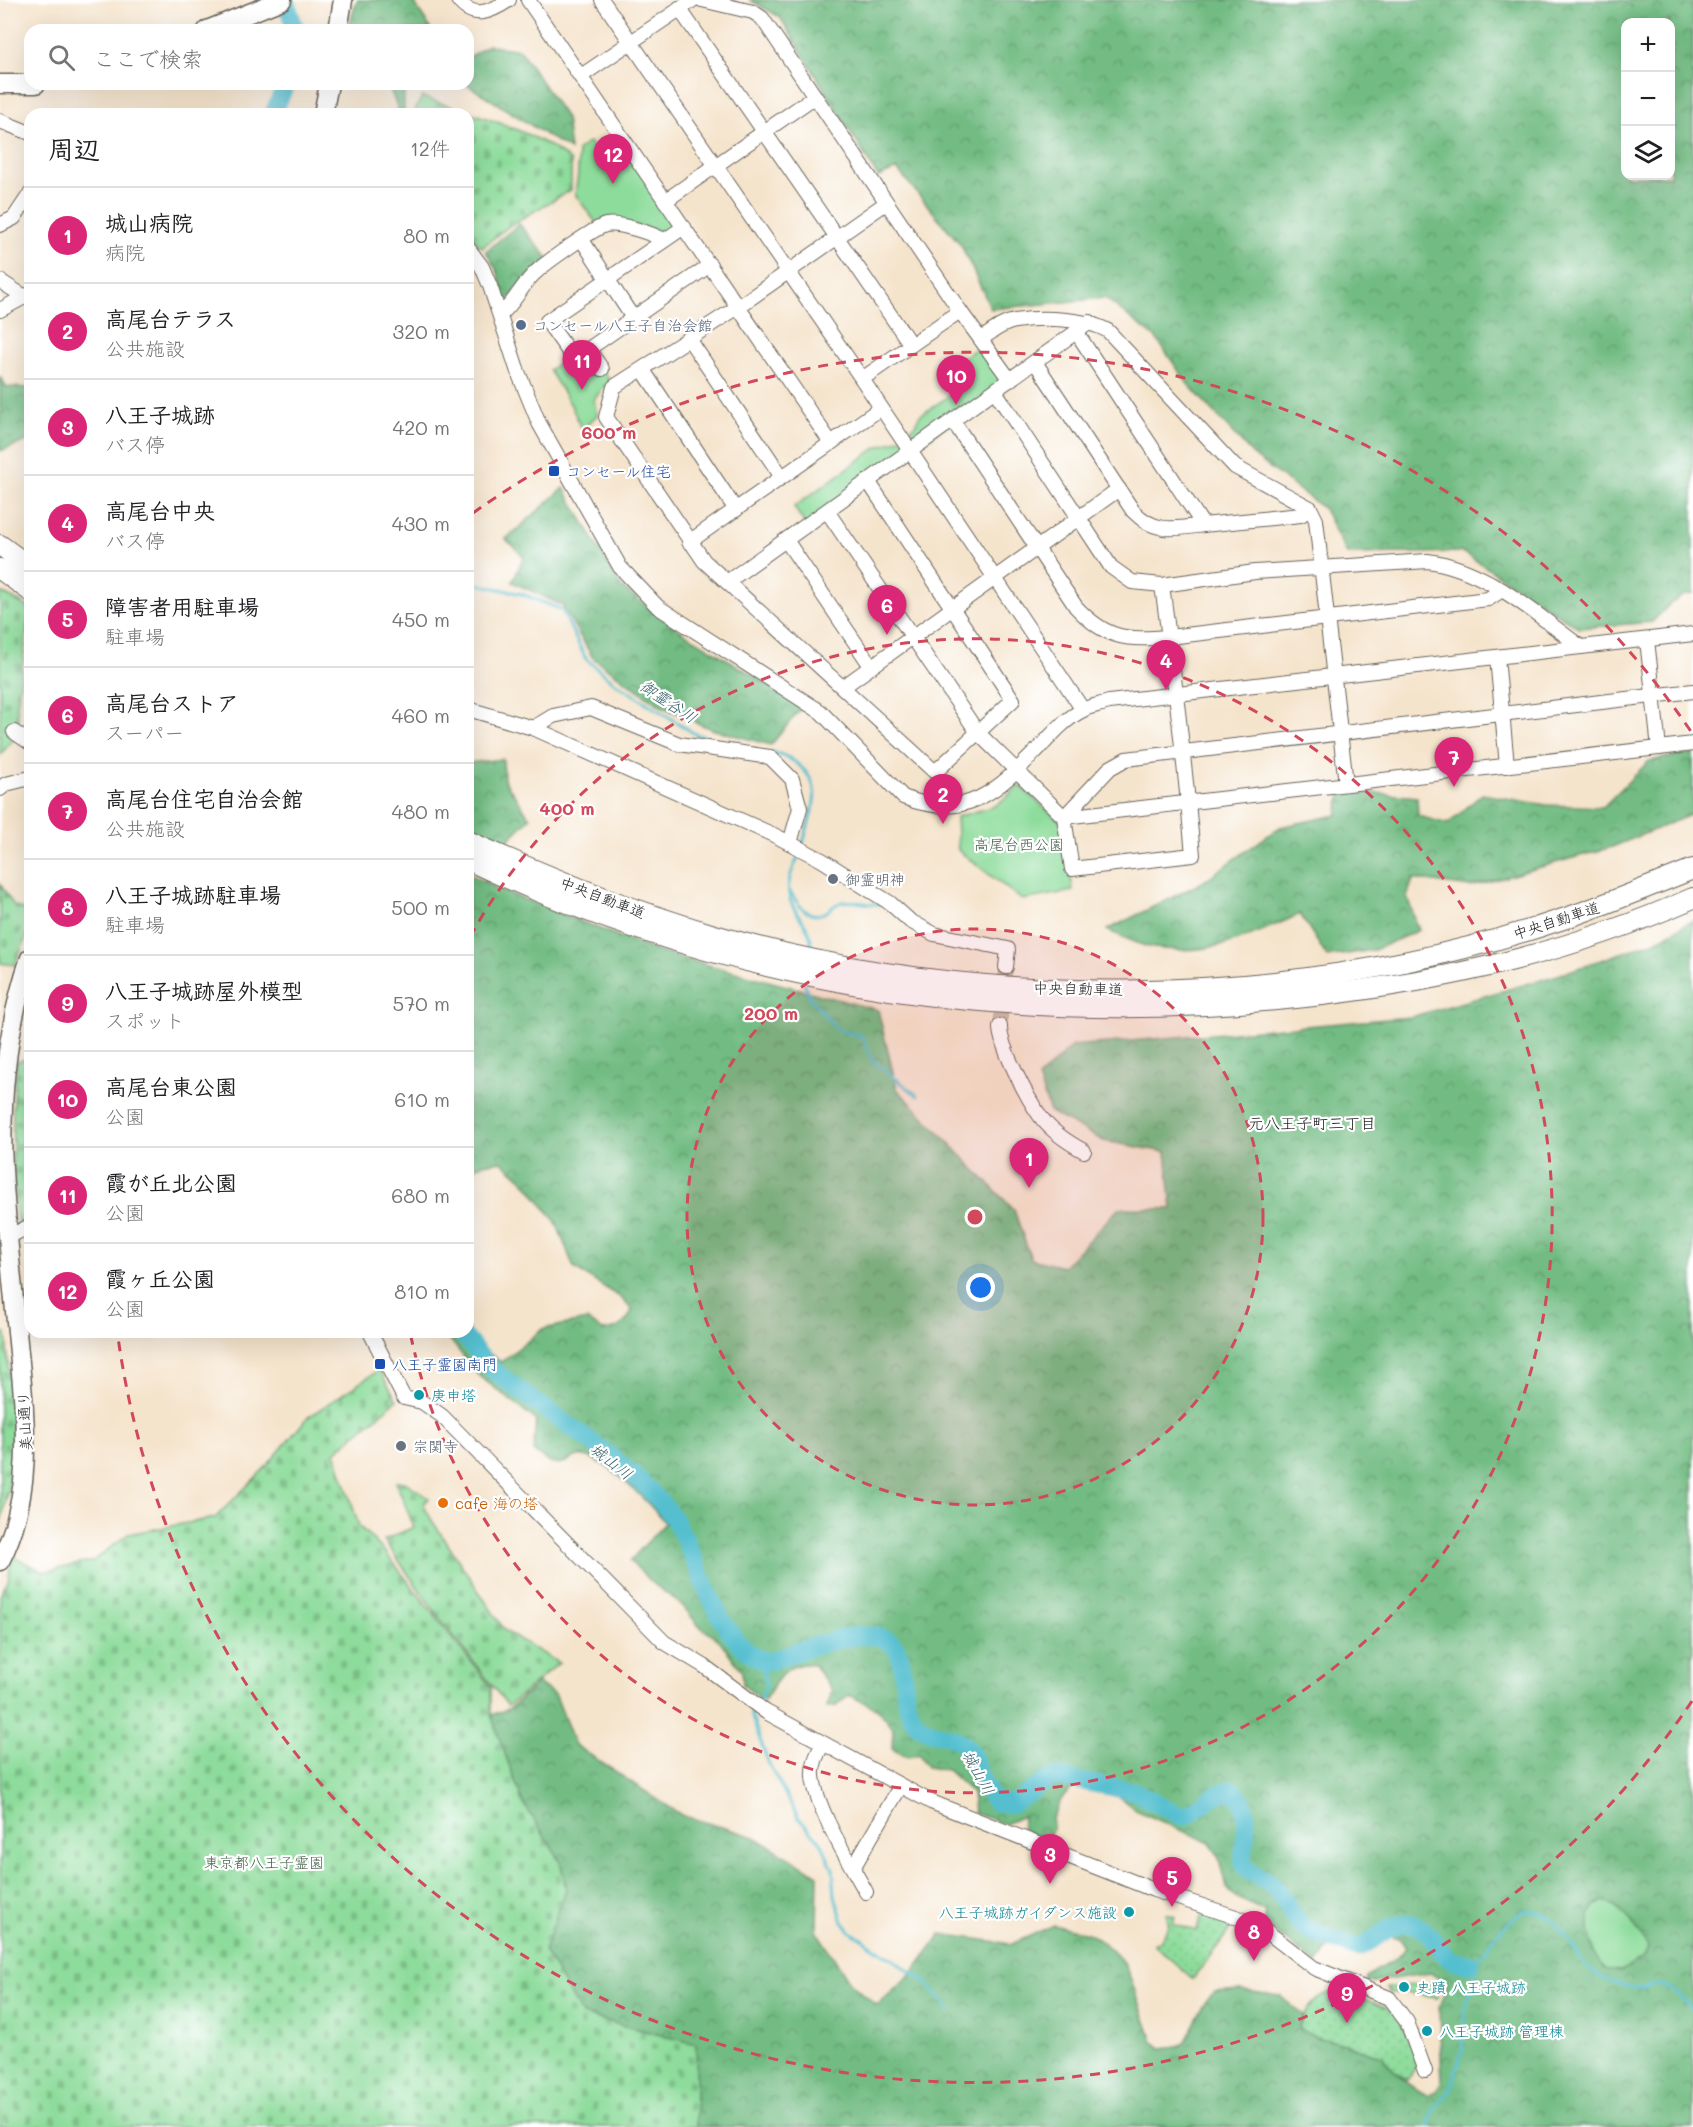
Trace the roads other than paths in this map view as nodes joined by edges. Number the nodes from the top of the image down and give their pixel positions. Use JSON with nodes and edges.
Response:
{"nodes":[{"id":1,"x":344,"y":0,"type":"edge"},
{"id":2,"x":458,"y":0,"type":"edge"},
{"id":3,"x":509,"y":0,"type":"edge"},
{"id":4,"x":528,"y":0,"type":"edge"},
{"id":5,"x":602,"y":0,"type":"edge"},
{"id":6,"x":693,"y":0,"type":"edge"},
{"id":7,"x":702,"y":0,"type":"edge"},
{"id":8,"x":277,"y":2,"type":"edge"},
{"id":9,"x":679,"y":8,"type":"junction"},
{"id":10,"x":222,"y":24,"type":"edge"},
{"id":11,"x":339,"y":24,"type":"edge"},
{"id":12,"x":630,"y":42,"type":"junction"},
{"id":13,"x":580,"y":76,"type":"junction"},
{"id":14,"x":0,"y":84,"type":"edge"},
{"id":15,"x":24,"y":84,"type":"edge"},
{"id":16,"x":328,"y":90,"type":"edge"},
{"id":17,"x":814,"y":97,"type":"junction"},
{"id":18,"x":324,"y":108,"type":"edge"},
{"id":19,"x":0,"y":121,"type":"edge"},
{"id":20,"x":24,"y":131,"type":"edge"},
{"id":21,"x":765,"y":132,"type":"junction"},
{"id":22,"x":715,"y":166,"type":"junction"},
{"id":23,"x":665,"y":201,"type":"junction"},
{"id":24,"x":24,"y":203,"type":"edge"},
{"id":25,"x":886,"y":203,"type":"junction"},
{"id":26,"x":0,"y":225,"type":"edge"},
{"id":27,"x":684,"y":227,"type":"junction"},
{"id":28,"x":838,"y":238,"type":"junction"},
{"id":29,"x":582,"y":240,"type":"junction"},
{"id":30,"x":664,"y":240,"type":"junction"},
{"id":31,"x":474,"y":256,"type":"edge"},
{"id":32,"x":710,"y":266,"type":"junction"},
{"id":33,"x":788,"y":273,"type":"junction"},
{"id":34,"x":607,"y":279,"type":"junction"},
{"id":35,"x":0,"y":281,"type":"edge"},
{"id":36,"x":24,"y":294,"type":"edge"},
{"id":37,"x":24,"y":298,"type":"edge"},
{"id":38,"x":738,"y":307,"type":"junction"},
{"id":39,"x":0,"y":310,"type":"edge"},
{"id":40,"x":960,"y":311,"type":"junction"},
{"id":41,"x":500,"y":315,"type":"junction"},
{"id":42,"x":633,"y":318,"type":"junction"},
{"id":43,"x":1090,"y":322,"type":"junction"},
{"id":44,"x":1077,"y":333,"type":"junction"},
{"id":45,"x":688,"y":339,"type":"junction"},
{"id":46,"x":981,"y":339,"type":"junction"},
{"id":47,"x":911,"y":345,"type":"junction"},
{"id":48,"x":588,"y":349,"type":"junction"},
{"id":49,"x":1035,"y":362,"type":"junction"},
{"id":50,"x":643,"y":370,"type":"junction"},
{"id":51,"x":608,"y":378,"type":"junction"},
{"id":52,"x":862,"y":379,"type":"junction"},
{"id":53,"x":1010,"y":380,"type":"junction"},
{"id":54,"x":994,"y":391,"type":"junction"},
{"id":55,"x":881,"y":408,"type":"junction"},
{"id":56,"x":953,"y":421,"type":"junction"},
{"id":57,"x":831,"y":443,"type":"junction"},
{"id":58,"x":910,"y":451,"type":"junction"},
{"id":59,"x":782,"y":477,"type":"junction"},
{"id":60,"x":868,"y":481,"type":"junction"},
{"id":61,"x":1119,"y":489,"type":"junction"},
{"id":62,"x":1310,"y":508,"type":"junction"},
{"id":63,"x":736,"y":510,"type":"junction"},
{"id":64,"x":827,"y":511,"type":"junction"},
{"id":65,"x":1078,"y":518,"type":"junction"},
{"id":66,"x":1203,"y":525,"type":"junction"},
{"id":67,"x":786,"y":540,"type":"junction"},
{"id":68,"x":689,"y":542,"type":"junction"},
{"id":69,"x":0,"y":545,"type":"edge"},
{"id":70,"x":1036,"y":547,"type":"junction"},
{"id":71,"x":24,"y":563,"type":"edge"},
{"id":72,"x":1321,"y":566,"type":"junction"},
{"id":73,"x":0,"y":569,"type":"edge"},
{"id":74,"x":994,"y":577,"type":"junction"},
{"id":75,"x":727,"y":582,"type":"junction"},
{"id":76,"x":1162,"y":585,"type":"junction"},
{"id":77,"x":24,"y":587,"type":"edge"},
{"id":78,"x":1502,"y":590,"type":"junction"},
{"id":79,"x":953,"y":607,"type":"junction"},
{"id":80,"x":1326,"y":618,"type":"junction"},
{"id":81,"x":1693,"y":634,"type":"edge"},
{"id":82,"x":1169,"y":637,"type":"junction"},
{"id":83,"x":911,"y":638,"type":"junction"},
{"id":84,"x":1647,"y":639,"type":"junction"},
{"id":85,"x":1581,"y":647,"type":"junction"},
{"id":86,"x":1497,"y":657,"type":"junction"},
{"id":87,"x":872,"y":666,"type":"junction"},
{"id":88,"x":1333,"y":675,"type":"junction"},
{"id":89,"x":843,"y":687,"type":"junction"},
{"id":90,"x":1693,"y":691,"type":"edge"},
{"id":91,"x":1175,"y":692,"type":"junction"},
{"id":92,"x":1653,"y":695,"type":"junction"},
{"id":93,"x":1083,"y":710,"type":"junction"},
{"id":94,"x":474,"y":711,"type":"edge"},
{"id":95,"x":1503,"y":714,"type":"junction"},
{"id":96,"x":533,"y":728,"type":"junction"},
{"id":97,"x":14,"y":732,"type":"dead end"},
{"id":98,"x":1340,"y":732,"type":"junction"},
{"id":99,"x":978,"y":733,"type":"junction"},
{"id":100,"x":24,"y":739,"type":"edge"},
{"id":101,"x":1693,"y":744,"type":"edge"},
{"id":102,"x":1659,"y":748,"type":"junction"},
{"id":103,"x":1182,"y":752,"type":"junction"},
{"id":104,"x":1507,"y":766,"type":"junction"},
{"id":105,"x":1016,"y":772,"type":"junction"},
{"id":106,"x":24,"y":780,"type":"edge"},
{"id":107,"x":1346,"y":784,"type":"junction"},
{"id":108,"x":0,"y":789,"type":"edge"},
{"id":109,"x":1189,"y":802,"type":"junction"},
{"id":110,"x":1064,"y":817,"type":"junction"},
{"id":111,"x":474,"y":844,"type":"edge"},
{"id":112,"x":797,"y":846,"type":"junction"},
{"id":113,"x":474,"y":863,"type":"edge"},
{"id":114,"x":1693,"y":869,"type":"edge"},
{"id":115,"x":1693,"y":898,"type":"edge"},
{"id":116,"x":789,"y":963,"type":"junction"},
{"id":117,"x":1006,"y":967,"type":"tunnel mouth"},
{"id":118,"x":819,"y":970,"type":"junction"},
{"id":119,"x":24,"y":981,"type":"edge"},
{"id":120,"x":1000,"y":1026,"type":"tunnel mouth"},
{"id":121,"x":1083,"y":1151,"type":"dead end"},
{"id":122,"x":24,"y":1229,"type":"edge"},
{"id":123,"x":8,"y":1237,"type":"junction"},
{"id":124,"x":373,"y":1338,"type":"edge"},
{"id":125,"x":0,"y":1561,"type":"edge"},
{"id":126,"x":822,"y":1745,"type":"junction"},
{"id":127,"x":900,"y":1787,"type":"junction"},
{"id":128,"x":853,"y":1868,"type":"junction"},
{"id":129,"x":866,"y":1892,"type":"dead end"},
{"id":130,"x":1425,"y":2071,"type":"dead end"}],
"edges":[{"from":1,"to":11,"type":"main road"},
{"from":2,"to":3,"type":"street"},
{"from":4,"to":13,"type":"street"},
{"from":5,"to":12,"type":"street"},
{"from":6,"to":9,"type":"street"},
{"from":7,"to":17,"type":"street"},
{"from":8,"to":10,"type":"main road"},
{"from":9,"to":12,"type":"street"},
{"from":9,"to":21,"type":"street"},
{"from":12,"to":13,"type":"street"},
{"from":12,"to":22,"type":"street"},
{"from":13,"to":23,"type":"street"},
{"from":14,"to":15,"type":"main road"},
{"from":16,"to":18,"type":"main road"},
{"from":17,"to":21,"type":"street"},
{"from":17,"to":25,"type":"street"},
{"from":19,"to":20,"type":"street"},
{"from":21,"to":22,"type":"street"},
{"from":21,"to":28,"type":"street"},
{"from":22,"to":23,"type":"street"},
{"from":22,"to":33,"type":"street"},
{"from":23,"to":27,"type":"street"},
{"from":24,"to":26,"type":"street"},
{"from":25,"to":28,"type":"street"},
{"from":25,"to":40,"type":"street"},
{"from":27,"to":30,"type":"street"},
{"from":27,"to":32,"type":"street"},
{"from":28,"to":33,"type":"street"},
{"from":28,"to":47,"type":"street"},
{"from":29,"to":30,"type":"street"},
{"from":29,"to":34,"type":"street"},
{"from":29,"to":41,"type":"street"},
{"from":30,"to":34,"type":"street"},
{"from":31,"to":41,"type":"street"},
{"from":32,"to":38,"type":"street"},
{"from":32,"to":42,"type":"street"},
{"from":33,"to":38,"type":"street"},
{"from":33,"to":52,"type":"street"},
{"from":34,"to":42,"type":"street"},
{"from":34,"to":48,"type":"street"},
{"from":35,"to":36,"type":"street"},
{"from":37,"to":39,"type":"street"},
{"from":38,"to":45,"type":"street"},
{"from":38,"to":57,"type":"street"},
{"from":40,"to":46,"type":"street"},
{"from":40,"to":47,"type":"street"},
{"from":41,"to":105,"type":"street"},
{"from":42,"to":48,"type":"street"},
{"from":43,"to":44,"type":"street"},
{"from":43,"to":46,"type":"street"},
{"from":43,"to":62,"type":"street"},
{"from":44,"to":49,"type":"street"},
{"from":44,"to":66,"type":"street"},
{"from":45,"to":50,"type":"street"},
{"from":45,"to":59,"type":"street"},
{"from":46,"to":53,"type":"street"},
{"from":47,"to":52,"type":"street"},
{"from":48,"to":51,"type":"street"},
{"from":49,"to":53,"type":"street"},
{"from":49,"to":61,"type":"street"},
{"from":50,"to":51,"type":"street"},
{"from":50,"to":63,"type":"street"},
{"from":51,"to":68,"type":"street"},
{"from":52,"to":55,"type":"street"},
{"from":53,"to":54,"type":"street"},
{"from":54,"to":56,"type":"street"},
{"from":54,"to":65,"type":"street"},
{"from":55,"to":57,"type":"street"},
{"from":55,"to":58,"type":"street"},
{"from":56,"to":58,"type":"street"},
{"from":56,"to":70,"type":"street"},
{"from":57,"to":59,"type":"street"},
{"from":58,"to":60,"type":"street"},
{"from":58,"to":74,"type":"street"},
{"from":59,"to":63,"type":"street"},
{"from":60,"to":64,"type":"street"},
{"from":60,"to":79,"type":"street"},
{"from":61,"to":65,"type":"street"},
{"from":61,"to":66,"type":"street"},
{"from":62,"to":66,"type":"street"},
{"from":62,"to":72,"type":"street"},
{"from":63,"to":68,"type":"street"},
{"from":64,"to":67,"type":"street"},
{"from":64,"to":83,"type":"street"},
{"from":65,"to":70,"type":"street"},
{"from":65,"to":76,"type":"street"},
{"from":67,"to":75,"type":"street"},
{"from":67,"to":87,"type":"street"},
{"from":68,"to":75,"type":"street"},
{"from":69,"to":71,"type":"highway"},
{"from":70,"to":74,"type":"street"},
{"from":70,"to":82,"type":"street"},
{"from":72,"to":76,"type":"street"},
{"from":72,"to":78,"type":"street"},
{"from":72,"to":80,"type":"street"},
{"from":73,"to":77,"type":"highway"},
{"from":74,"to":79,"type":"street"},
{"from":74,"to":93,"type":"street"},
{"from":75,"to":89,"type":"street"},
{"from":76,"to":82,"type":"street"},
{"from":78,"to":80,"type":"street"},
{"from":78,"to":85,"type":"street"},
{"from":79,"to":83,"type":"street"},
{"from":79,"to":99,"type":"street"},
{"from":80,"to":82,"type":"street"},
{"from":80,"to":88,"type":"street"},
{"from":81,"to":84,"type":"street"},
{"from":82,"to":91,"type":"street"},
{"from":83,"to":87,"type":"street"},
{"from":83,"to":99,"type":"street"},
{"from":84,"to":85,"type":"street"},
{"from":84,"to":92,"type":"street"},
{"from":85,"to":86,"type":"street"},
{"from":86,"to":88,"type":"street"},
{"from":86,"to":95,"type":"street"},
{"from":87,"to":89,"type":"street"},
{"from":88,"to":91,"type":"street"},
{"from":88,"to":98,"type":"street"},
{"from":89,"to":99,"type":"street"},
{"from":90,"to":92,"type":"street"},
{"from":91,"to":93,"type":"street"},
{"from":91,"to":103,"type":"street"},
{"from":92,"to":95,"type":"street"},
{"from":92,"to":102,"type":"street"},
{"from":93,"to":105,"type":"street"},
{"from":94,"to":96,"type":"street"},
{"from":95,"to":98,"type":"street"},
{"from":95,"to":104,"type":"street"},
{"from":96,"to":112,"type":"street"},
{"from":96,"to":112,"type":"street"},
{"from":97,"to":100,"type":"street"},
{"from":98,"to":103,"type":"street"},
{"from":98,"to":107,"type":"street"},
{"from":99,"to":105,"type":"street"},
{"from":101,"to":102,"type":"street"},
{"from":102,"to":104,"type":"street"},
{"from":103,"to":109,"type":"street"},
{"from":103,"to":110,"type":"street"},
{"from":104,"to":107,"type":"street"},
{"from":105,"to":110,"type":"street"},
{"from":106,"to":108,"type":"street"},
{"from":107,"to":109,"type":"street"},
{"from":109,"to":110,"type":"street"},
{"from":109,"to":110,"type":"street"},
{"from":111,"to":116,"type":"highway","name":"中央自動車道"},
{"from":112,"to":117,"type":"street"},
{"from":113,"to":116,"type":"highway","name":"中央自動車道"},
{"from":114,"to":118,"type":"highway","name":"中央自動車道"},
{"from":115,"to":118,"type":"highway","name":"中央自動車道"},
{"from":116,"to":118,"type":"highway","name":"中央自動車道"},
{"from":119,"to":123,"type":"main road","name":"美山通り"},
{"from":120,"to":121,"type":"street"},
{"from":122,"to":123,"type":"street"},
{"from":123,"to":125,"type":"main road","name":"美山通り"},
{"from":124,"to":126,"type":"street"},
{"from":126,"to":127,"type":"street"},
{"from":126,"to":128,"type":"street"},
{"from":127,"to":128,"type":"street"},
{"from":127,"to":130,"type":"street"},
{"from":128,"to":129,"type":"street"}]}
